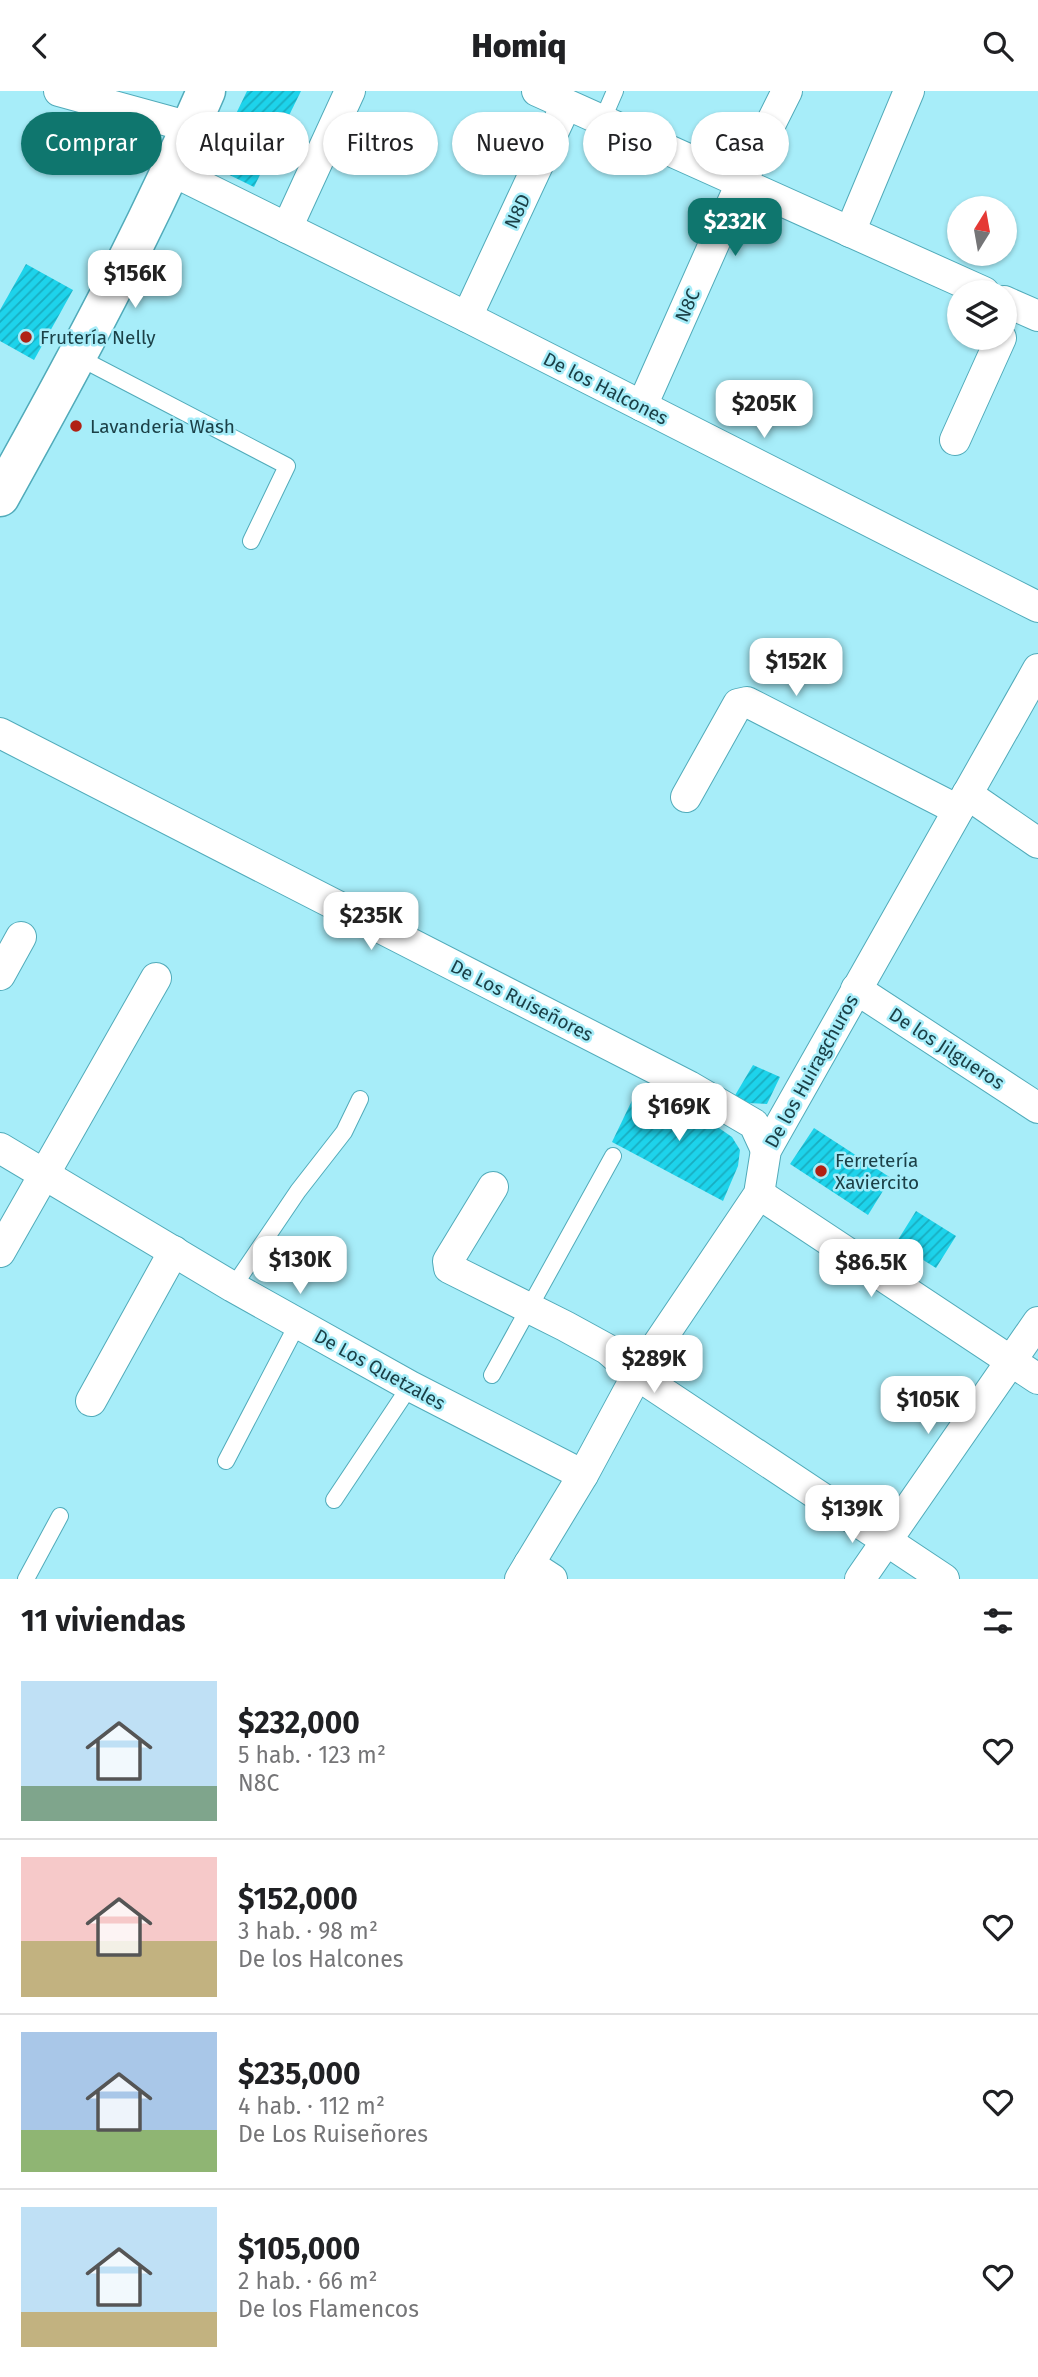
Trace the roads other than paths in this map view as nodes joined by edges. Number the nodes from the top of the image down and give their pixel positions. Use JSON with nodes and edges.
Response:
{"nodes":[{"id":1,"x":59,"y":91,"type":"edge"},
{"id":2,"x":206,"y":91,"type":"edge"},
{"id":3,"x":349,"y":91,"type":"edge"},
{"id":4,"x":537,"y":91,"type":"edge"},
{"id":5,"x":615,"y":91,"type":"edge"},
{"id":6,"x":787,"y":91,"type":"edge"},
{"id":7,"x":909,"y":91,"type":"edge"},
{"id":8,"x":566,"y":105,"type":"junction"},
{"id":9,"x":197,"y":112,"type":"edge"},
{"id":10,"x":606,"y":112,"type":"edge"},
{"id":11,"x":583,"y":113,"type":"edge"},
{"id":12,"x":176,"y":123,"type":"edge"},
{"id":13,"x":677,"y":154,"type":"edge"},
{"id":14,"x":176,"y":161,"type":"edge"},
{"id":15,"x":172,"y":171,"type":"junction"},
{"id":16,"x":741,"y":183,"type":"junction"},
{"id":17,"x":287,"y":229,"type":"junction"},
{"id":18,"x":850,"y":232,"type":"junction"},
{"id":19,"x":957,"y":280,"type":"edge"},
{"id":20,"x":467,"y":317,"type":"junction"},
{"id":21,"x":996,"y":350,"type":"edge"},
{"id":22,"x":78,"y":357,"type":"junction"},
{"id":23,"x":642,"y":406,"type":"junction"},
{"id":24,"x":956,"y":440,"type":"dead end"},
{"id":25,"x":0,"y":497,"type":"edge"},
{"id":26,"x":251,"y":541,"type":"dead end"},
{"id":27,"x":1038,"y":607,"type":"edge"},
{"id":28,"x":1038,"y":669,"type":"edge"},
{"id":29,"x":0,"y":733,"type":"edge"},
{"id":30,"x":686,"y":797,"type":"dead end"},
{"id":31,"x":963,"y":802,"type":"junction"},
{"id":32,"x":1038,"y":842,"type":"edge"},
{"id":33,"x":21,"y":937,"type":"dead end"},
{"id":34,"x":0,"y":975,"type":"edge"},
{"id":35,"x":156,"y":978,"type":"dead end"},
{"id":36,"x":856,"y":989,"type":"junction"},
{"id":37,"x":360,"y":1099,"type":"dead end"},
{"id":38,"x":1038,"y":1108,"type":"edge"},
{"id":39,"x":0,"y":1148,"type":"edge"},
{"id":40,"x":766,"y":1150,"type":"junction"},
{"id":41,"x":613,"y":1156,"type":"dead end"},
{"id":42,"x":46,"y":1175,"type":"junction"},
{"id":43,"x":493,"y":1187,"type":"dead end"},
{"id":44,"x":759,"y":1193,"type":"junction"},
{"id":45,"x":174,"y":1251,"type":"junction"},
{"id":46,"x":0,"y":1252,"type":"edge"},
{"id":47,"x":233,"y":1287,"type":"junction"},
{"id":48,"x":530,"y":1308,"type":"junction"},
{"id":49,"x":1038,"y":1322,"type":"edge"},
{"id":50,"x":298,"y":1323,"type":"junction"},
{"id":51,"x":1011,"y":1361,"type":"junction"},
{"id":52,"x":492,"y":1375,"type":"dead end"},
{"id":53,"x":636,"y":1375,"type":"junction"},
{"id":54,"x":1038,"y":1379,"type":"edge"},
{"id":55,"x":410,"y":1386,"type":"junction"},
{"id":56,"x":91,"y":1401,"type":"dead end"},
{"id":57,"x":226,"y":1461,"type":"dead end"},
{"id":58,"x":583,"y":1475,"type":"junction"},
{"id":59,"x":334,"y":1500,"type":"dead end"},
{"id":60,"x":60,"y":1516,"type":"dead end"},
{"id":61,"x":887,"y":1541,"type":"junction"},
{"id":62,"x":534,"y":1574,"type":"edge"},
{"id":63,"x":26,"y":1579,"type":"edge"},
{"id":64,"x":860,"y":1579,"type":"edge"},
{"id":65,"x":944,"y":1579,"type":"edge"}],
"edges":[{"from":1,"to":12,"type":"street"},
{"from":2,"to":9,"type":"street"},
{"from":3,"to":17,"type":"street"},
{"from":4,"to":8,"type":"street"},
{"from":5,"to":10,"type":"lane"},
{"from":6,"to":16,"type":"street","name":"N8C"},
{"from":7,"to":18,"type":"street"},
{"from":8,"to":11,"type":"street"},
{"from":8,"to":20,"type":"street","name":"N8D"},
{"from":13,"to":16,"type":"street"},
{"from":14,"to":15,"type":"street"},
{"from":15,"to":17,"type":"street","name":"De los Halcones"},
{"from":15,"to":22,"type":"street"},
{"from":16,"to":18,"type":"street"},
{"from":16,"to":23,"type":"street","name":"N8C"},
{"from":17,"to":20,"type":"street","name":"De los Halcones"},
{"from":18,"to":19,"type":"street"},
{"from":20,"to":23,"type":"street","name":"De los Halcones"},
{"from":21,"to":24,"type":"street"},
{"from":22,"to":25,"type":"street"},
{"from":22,"to":26,"type":"lane"},
{"from":23,"to":27,"type":"street","name":"De los Halcones"},
{"from":28,"to":31,"type":"street","name":"De los Huiragchuros"},
{"from":29,"to":40,"type":"street","name":"De Los Ruiseñores"},
{"from":30,"to":31,"type":"street"},
{"from":31,"to":32,"type":"street"},
{"from":31,"to":36,"type":"street","name":"De los Huiragchuros"},
{"from":33,"to":34,"type":"street"},
{"from":35,"to":42,"type":"street"},
{"from":36,"to":38,"type":"street","name":"De los Jilgueros"},
{"from":36,"to":40,"type":"street","name":"De los Huiragchuros"},
{"from":37,"to":47,"type":"lane"},
{"from":39,"to":42,"type":"street","name":"De Los Quetzales"},
{"from":40,"to":44,"type":"street","name":"De los Huiragchuros"},
{"from":41,"to":48,"type":"lane"},
{"from":42,"to":45,"type":"street","name":"De Los Quetzales"},
{"from":42,"to":46,"type":"street"},
{"from":43,"to":48,"type":"street"},
{"from":44,"to":51,"type":"street"},
{"from":44,"to":53,"type":"street","name":"De los Huiragchuros"},
{"from":45,"to":47,"type":"street","name":"De Los Quetzales"},
{"from":45,"to":56,"type":"street"},
{"from":47,"to":50,"type":"street","name":"De Los Quetzales"},
{"from":48,"to":52,"type":"lane"},
{"from":48,"to":53,"type":"street"},
{"from":49,"to":51,"type":"street"},
{"from":50,"to":55,"type":"street","name":"De Los Quetzales"},
{"from":50,"to":57,"type":"lane"},
{"from":51,"to":54,"type":"street"},
{"from":51,"to":61,"type":"street"},
{"from":53,"to":58,"type":"street","name":"De los Huiragchuros"},
{"from":53,"to":61,"type":"street"},
{"from":55,"to":58,"type":"street","name":"De Los Quetzales"},
{"from":55,"to":59,"type":"lane"},
{"from":58,"to":62,"type":"street","name":"De los Huiragchuros"},
{"from":60,"to":63,"type":"lane"},
{"from":61,"to":64,"type":"street"},
{"from":61,"to":65,"type":"street"}]}
